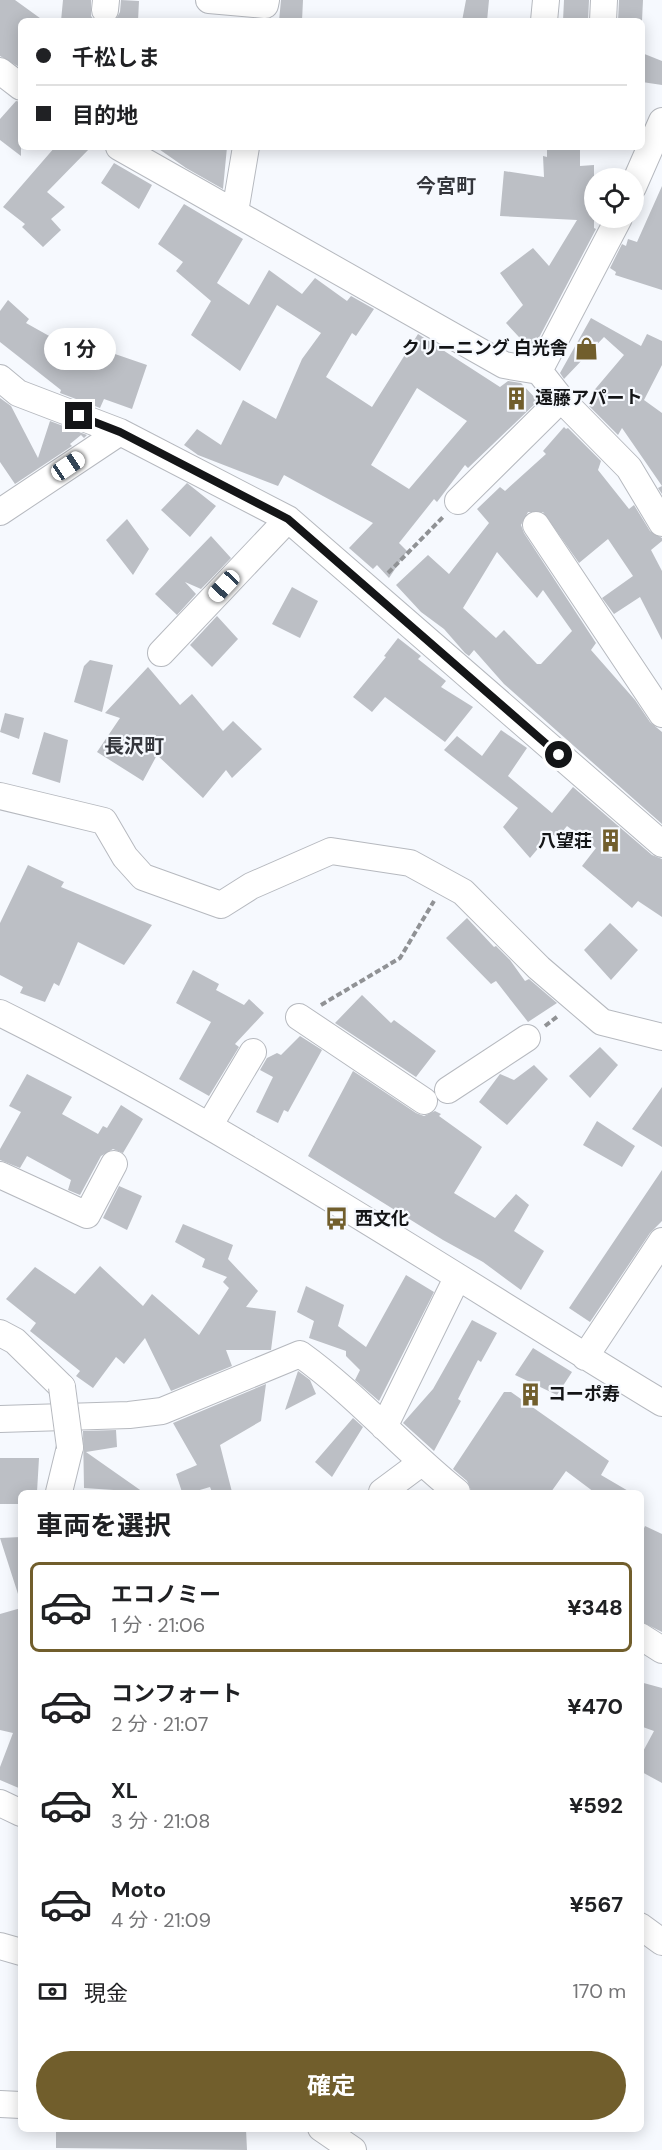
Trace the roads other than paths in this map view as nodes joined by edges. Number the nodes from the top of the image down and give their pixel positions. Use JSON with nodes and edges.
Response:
{"nodes":[{"id":1,"x":209,"y":0,"type":"edge"},
{"id":2,"x":266,"y":0,"type":"edge"},
{"id":3,"x":546,"y":0,"type":"edge"},
{"id":4,"x":604,"y":0,"type":"edge"},
{"id":5,"x":544,"y":18,"type":"edge"},
{"id":6,"x":603,"y":18,"type":"edge"},
{"id":7,"x":0,"y":71,"type":"edge"},
{"id":8,"x":18,"y":85,"type":"edge"},
{"id":9,"x":662,"y":120,"type":"edge"},
{"id":10,"x":124,"y":150,"type":"edge"},
{"id":11,"x":245,"y":150,"type":"edge"},
{"id":12,"x":641,"y":168,"type":"edge"},
{"id":13,"x":235,"y":212,"type":"junction"},
{"id":14,"x":614,"y":228,"type":"edge"},
{"id":15,"x":539,"y":371,"type":"junction"},
{"id":16,"x":0,"y":378,"type":"edge"},
{"id":17,"x":561,"y":399,"type":"junction"},
{"id":18,"x":120,"y":432,"type":"junction"},
{"id":19,"x":458,"y":501,"type":"road end"},
{"id":20,"x":0,"y":512,"type":"edge"},
{"id":21,"x":288,"y":519,"type":"junction"},
{"id":22,"x":662,"y":523,"type":"edge"},
{"id":23,"x":536,"y":525,"type":"dead end"},
{"id":24,"x":161,"y":653,"type":"dead end"},
{"id":25,"x":662,"y":714,"type":"edge"},
{"id":26,"x":0,"y":796,"type":"edge"},
{"id":27,"x":662,"y":844,"type":"edge"},
{"id":28,"x":0,"y":1013,"type":"edge"},
{"id":29,"x":299,"y":1017,"type":"road end"},
{"id":30,"x":662,"y":1037,"type":"edge"},
{"id":31,"x":527,"y":1038,"type":"road end"},
{"id":32,"x":253,"y":1052,"type":"dead end"},
{"id":33,"x":448,"y":1090,"type":"dead end"},
{"id":34,"x":424,"y":1101,"type":"dead end"},
{"id":35,"x":209,"y":1126,"type":"junction"},
{"id":36,"x":114,"y":1164,"type":"dead end"},
{"id":37,"x":0,"y":1175,"type":"edge"},
{"id":38,"x":662,"y":1240,"type":"edge"},
{"id":39,"x":457,"y":1278,"type":"junction"},
{"id":40,"x":0,"y":1333,"type":"edge"},
{"id":41,"x":585,"y":1357,"type":"junction"},
{"id":42,"x":662,"y":1403,"type":"edge"},
{"id":43,"x":0,"y":1419,"type":"edge"},
{"id":44,"x":384,"y":1427,"type":"junction"},
{"id":45,"x":421,"y":1463,"type":"junction"},
{"id":46,"x":59,"y":1490,"type":"edge"},
{"id":47,"x":385,"y":1490,"type":"edge"},
{"id":48,"x":455,"y":1490,"type":"edge"},
{"id":49,"x":644,"y":1639,"type":"edge"},
{"id":50,"x":662,"y":1650,"type":"edge"},
{"id":51,"x":0,"y":1803,"type":"edge"},
{"id":52,"x":18,"y":1812,"type":"edge"},
{"id":53,"x":644,"y":1929,"type":"edge"},
{"id":54,"x":662,"y":1942,"type":"edge"},
{"id":55,"x":0,"y":1946,"type":"edge"},
{"id":56,"x":18,"y":1951,"type":"edge"},
{"id":57,"x":0,"y":2104,"type":"edge"},
{"id":58,"x":18,"y":2105,"type":"edge"},
{"id":59,"x":327,"y":2132,"type":"edge"},
{"id":60,"x":353,"y":2150,"type":"edge"}],
"edges":[{"from":1,"to":2,"type":"street"},
{"from":3,"to":5,"type":"street"},
{"from":4,"to":6,"type":"street"},
{"from":7,"to":8,"type":"street"},
{"from":9,"to":12,"type":"street"},
{"from":10,"to":13,"type":"street"},
{"from":11,"to":13,"type":"street"},
{"from":13,"to":15,"type":"street"},
{"from":14,"to":15,"type":"street"},
{"from":15,"to":17,"type":"street"},
{"from":16,"to":18,"type":"street"},
{"from":17,"to":19,"type":"street"},
{"from":17,"to":22,"type":"street"},
{"from":18,"to":20,"type":"street"},
{"from":18,"to":21,"type":"street"},
{"from":21,"to":24,"type":"street"},
{"from":21,"to":27,"type":"street"},
{"from":23,"to":25,"type":"street"},
{"from":26,"to":30,"type":"street"},
{"from":28,"to":35,"type":"street"},
{"from":29,"to":34,"type":"street"},
{"from":31,"to":33,"type":"street"},
{"from":32,"to":35,"type":"street"},
{"from":35,"to":39,"type":"street"},
{"from":36,"to":37,"type":"street"},
{"from":38,"to":41,"type":"street"},
{"from":39,"to":41,"type":"street"},
{"from":39,"to":44,"type":"street"},
{"from":40,"to":46,"type":"street","bridge":true},
{"from":41,"to":42,"type":"street"},
{"from":43,"to":44,"type":"street"},
{"from":44,"to":45,"type":"street"},
{"from":45,"to":47,"type":"street"},
{"from":45,"to":48,"type":"street"},
{"from":49,"to":50,"type":"street"},
{"from":51,"to":52,"type":"street"},
{"from":53,"to":54,"type":"street"},
{"from":55,"to":56,"type":"street"},
{"from":57,"to":58,"type":"street"},
{"from":59,"to":60,"type":"street"}]}
